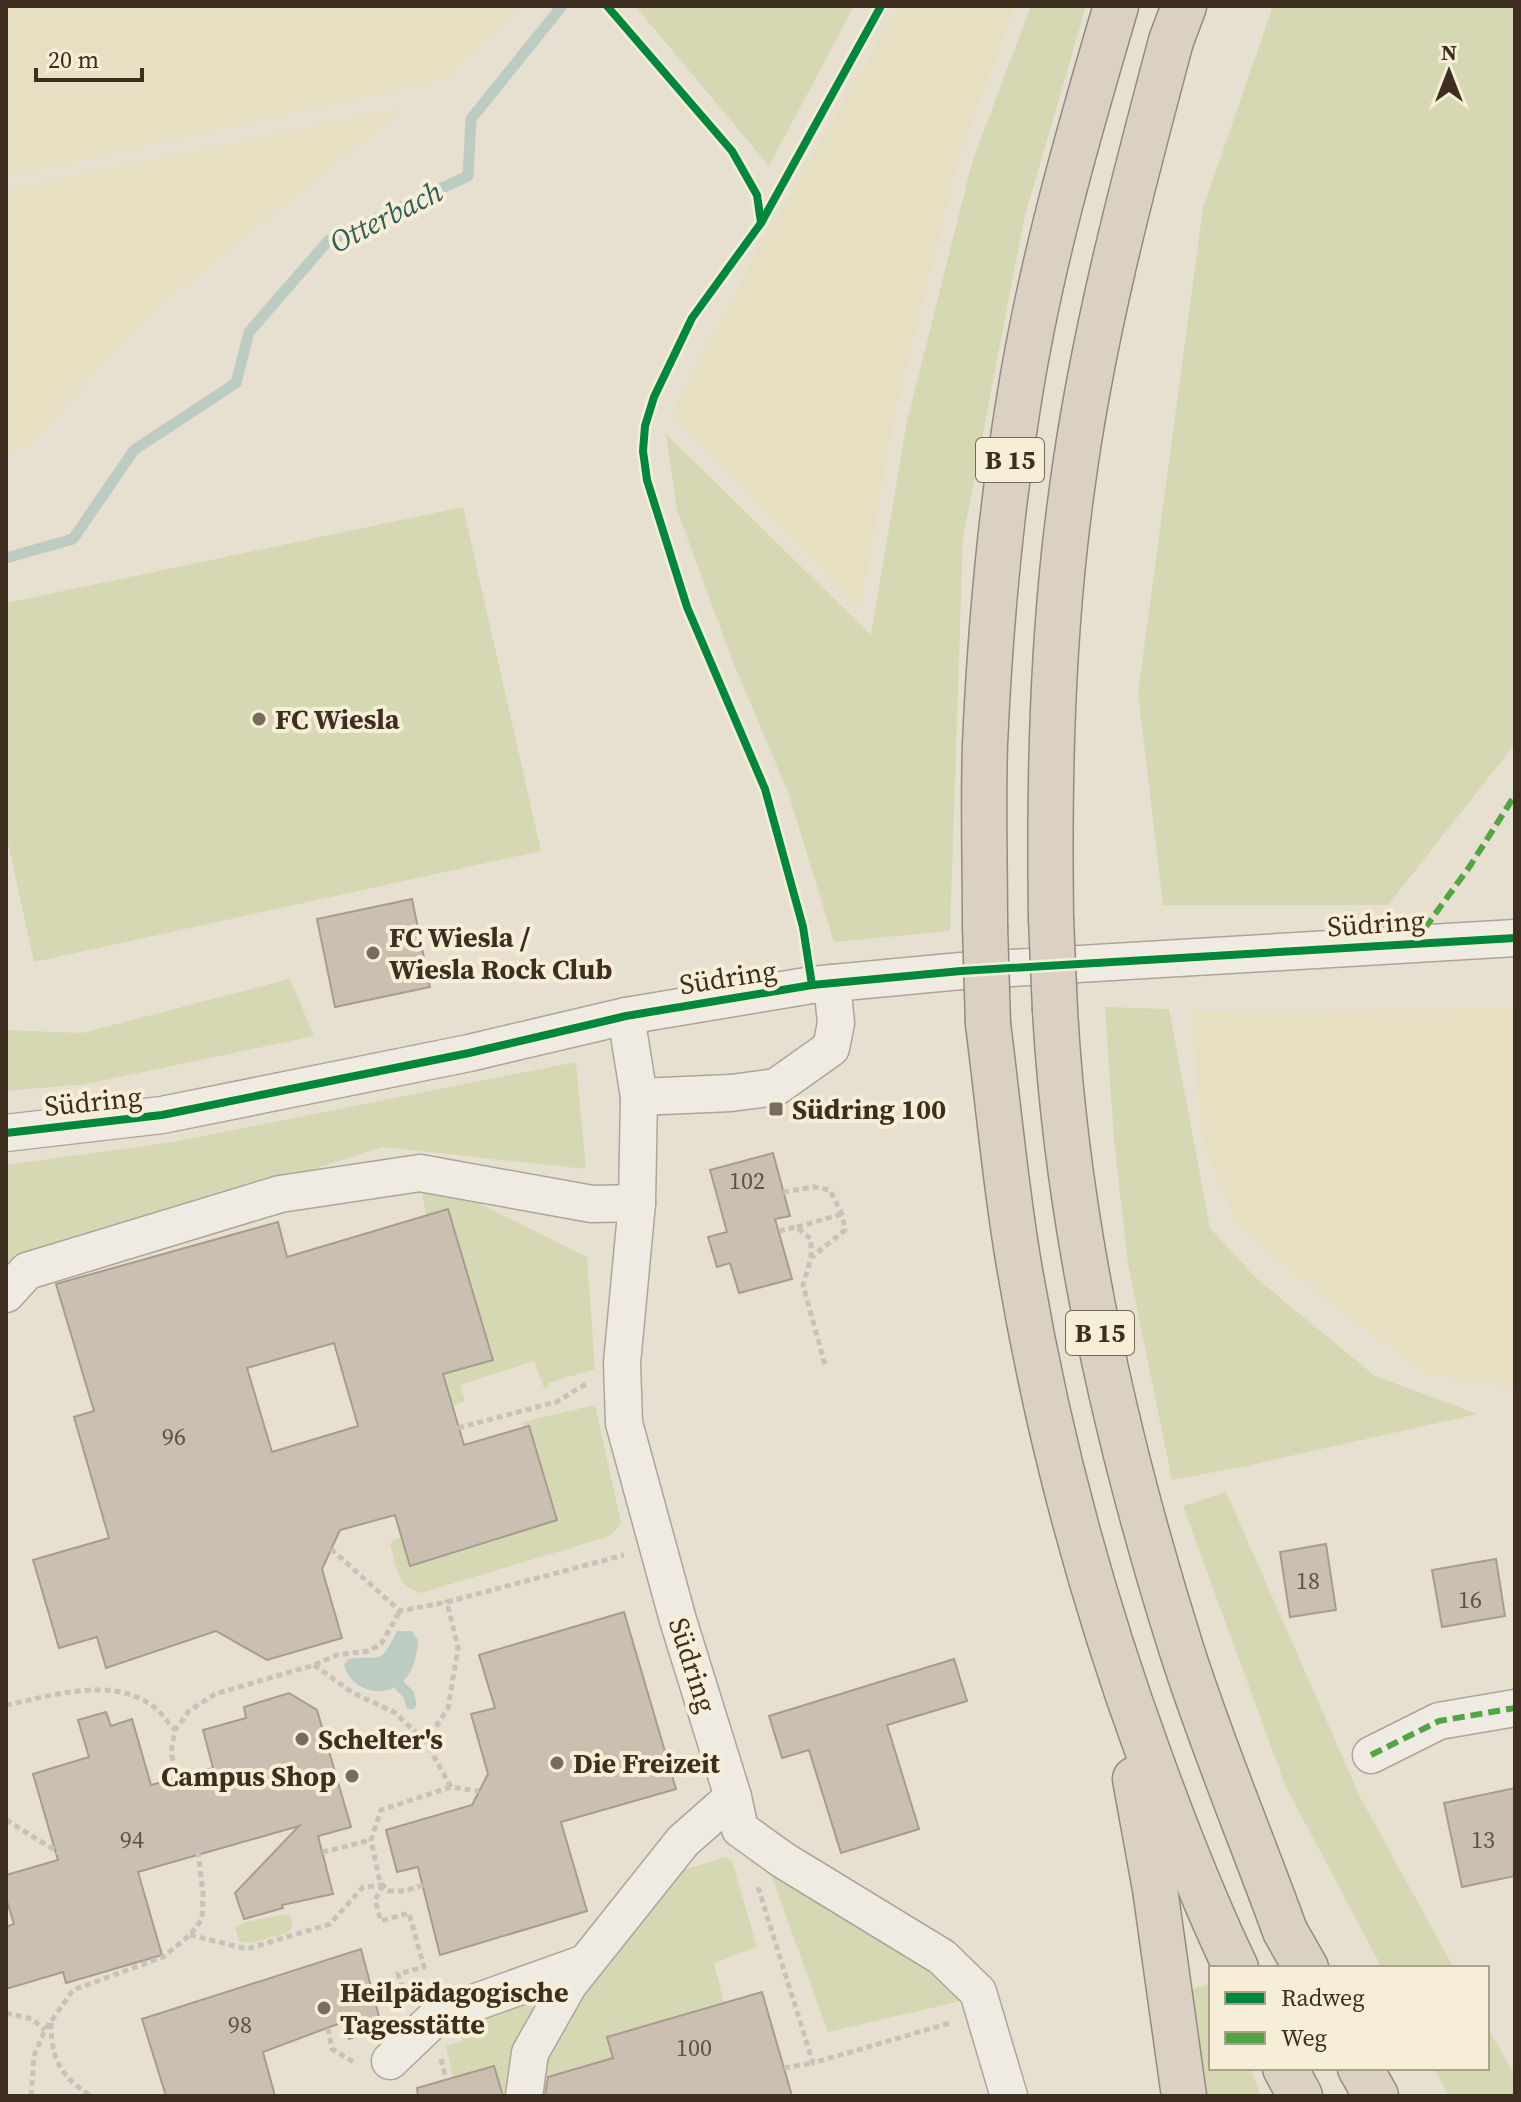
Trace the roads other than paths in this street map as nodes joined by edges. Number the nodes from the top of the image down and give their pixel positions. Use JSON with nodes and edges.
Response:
{"nodes":[{"id":1,"x":1116,"y":6,"type":"edge"},
{"id":2,"x":1184,"y":6,"type":"edge"},
{"id":3,"x":1515,"y":938,"type":"edge"},
{"id":4,"x":832,"y":983,"type":"junction"},
{"id":5,"x":626,"y":1016,"type":"junction"},
{"id":6,"x":639,"y":1097,"type":"junction"},
{"id":7,"x":6,"y":1133,"type":"edge"},
{"id":8,"x":637,"y":1203,"type":"junction"},
{"id":9,"x":6,"y":1294,"type":"edge"},
{"id":10,"x":1113,"y":1658,"type":"junction"},
{"id":11,"x":1515,"y":1708,"type":"edge"},
{"id":12,"x":1371,"y":1755,"type":"dead end"},
{"id":13,"x":737,"y":1813,"type":"junction"},
{"id":14,"x":585,"y":1963,"type":"junction"},
{"id":15,"x":1235,"y":1966,"type":"edge"},
{"id":16,"x":1305,"y":1966,"type":"edge"},
{"id":17,"x":375,"y":2063,"type":"road end"},
{"id":18,"x":1286,"y":2070,"type":"edge"},
{"id":19,"x":1361,"y":2070,"type":"edge"},
{"id":20,"x":524,"y":2096,"type":"edge"},
{"id":21,"x":1009,"y":2096,"type":"edge"},
{"id":22,"x":1184,"y":2096,"type":"edge"},
{"id":23,"x":1300,"y":2096,"type":"edge"},
{"id":24,"x":1376,"y":2096,"type":"edge"}],
"edges":[{"from":1,"to":10,"type":"highway","number":"B 15","bridge":true},
{"from":2,"to":16,"type":"highway","number":"B 15","bridge":true},
{"from":3,"to":4,"type":"street","name":"Südring"},
{"from":4,"to":5,"type":"street","name":"Südring"},
{"from":4,"to":6,"type":"street"},
{"from":5,"to":6,"type":"street","name":"Südring"},
{"from":5,"to":7,"type":"street","name":"Südring"},
{"from":6,"to":8,"type":"street","name":"Südring"},
{"from":8,"to":9,"type":"street"},
{"from":8,"to":13,"type":"street","name":"Südring"},
{"from":10,"to":15,"type":"highway","number":"B 15"},
{"from":10,"to":22,"type":"highway","number":"B 15"},
{"from":11,"to":12,"type":"street"},
{"from":13,"to":14,"type":"street"},
{"from":13,"to":21,"type":"street"},
{"from":14,"to":17,"type":"street"},
{"from":14,"to":20,"type":"street"},
{"from":18,"to":23,"type":"highway"},
{"from":19,"to":24,"type":"highway"}]}
